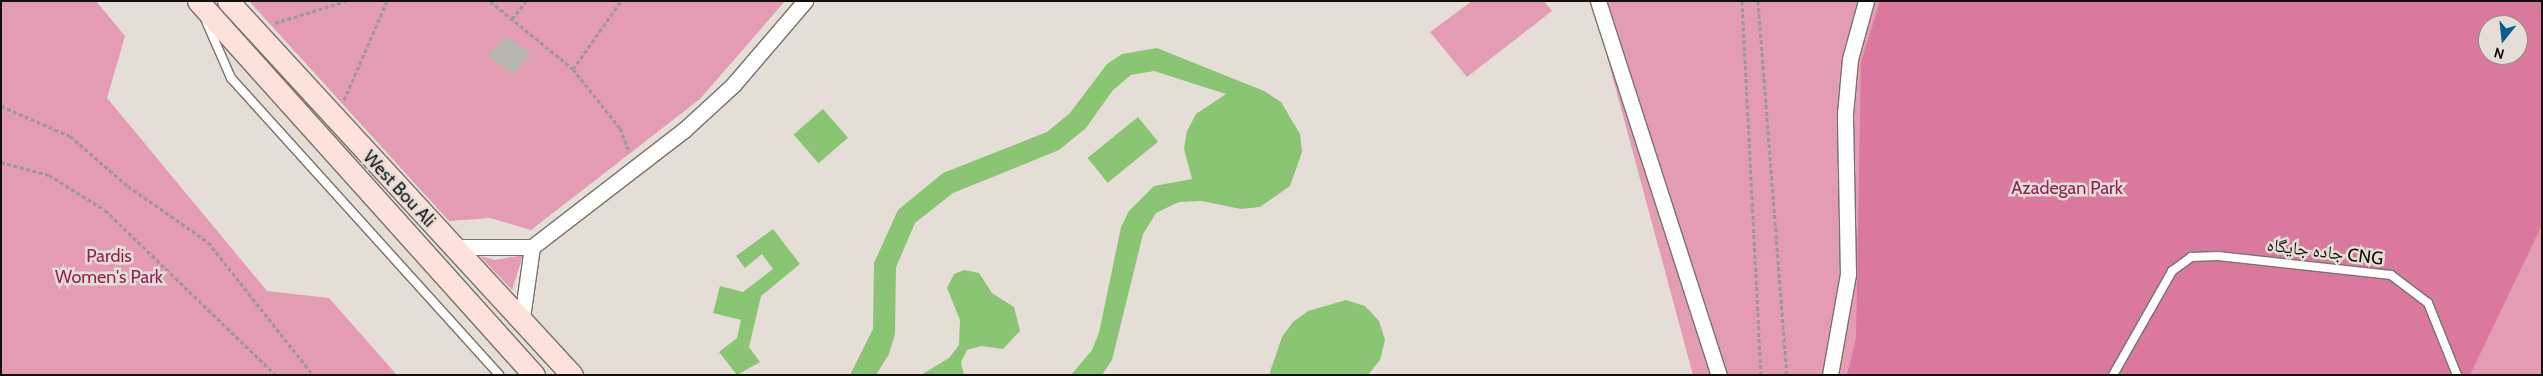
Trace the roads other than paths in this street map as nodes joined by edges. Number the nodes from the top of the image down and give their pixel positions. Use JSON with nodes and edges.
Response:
{"nodes":[{"id":1,"x":197,"y":1,"type":"edge"},
{"id":2,"x":228,"y":1,"type":"edge"},
{"id":3,"x":805,"y":1,"type":"edge"},
{"id":4,"x":1598,"y":1,"type":"edge"},
{"id":5,"x":1866,"y":1,"type":"edge"},
{"id":6,"x":454,"y":247,"type":"junction"},
{"id":7,"x":532,"y":247,"type":"junction"},
{"id":8,"x":522,"y":318,"type":"junction"},
{"id":9,"x":499,"y":375,"type":"edge"},
{"id":10,"x":534,"y":375,"type":"edge"},
{"id":11,"x":572,"y":375,"type":"edge"},
{"id":12,"x":1719,"y":375,"type":"edge"},
{"id":13,"x":1830,"y":375,"type":"edge"},
{"id":14,"x":2113,"y":375,"type":"edge"},
{"id":15,"x":2457,"y":375,"type":"edge"}],
"edges":[{"from":1,"to":9,"type":"lane"},
{"from":1,"to":10,"type":"main road","name":"West Bou Ali"},
{"from":2,"to":6,"type":"main road","name":"West Bou Ali"},
{"from":3,"to":7,"type":"street"},
{"from":4,"to":12,"type":"street"},
{"from":5,"to":13,"type":"street"},
{"from":6,"to":7,"type":"street"},
{"from":6,"to":8,"type":"main road","name":"West Bou Ali"},
{"from":7,"to":8,"type":"street"},
{"from":8,"to":11,"type":"main road","name":"West Bou Ali"},
{"from":14,"to":15,"type":"lane","name":"جاده جایگاه CNG"}]}
